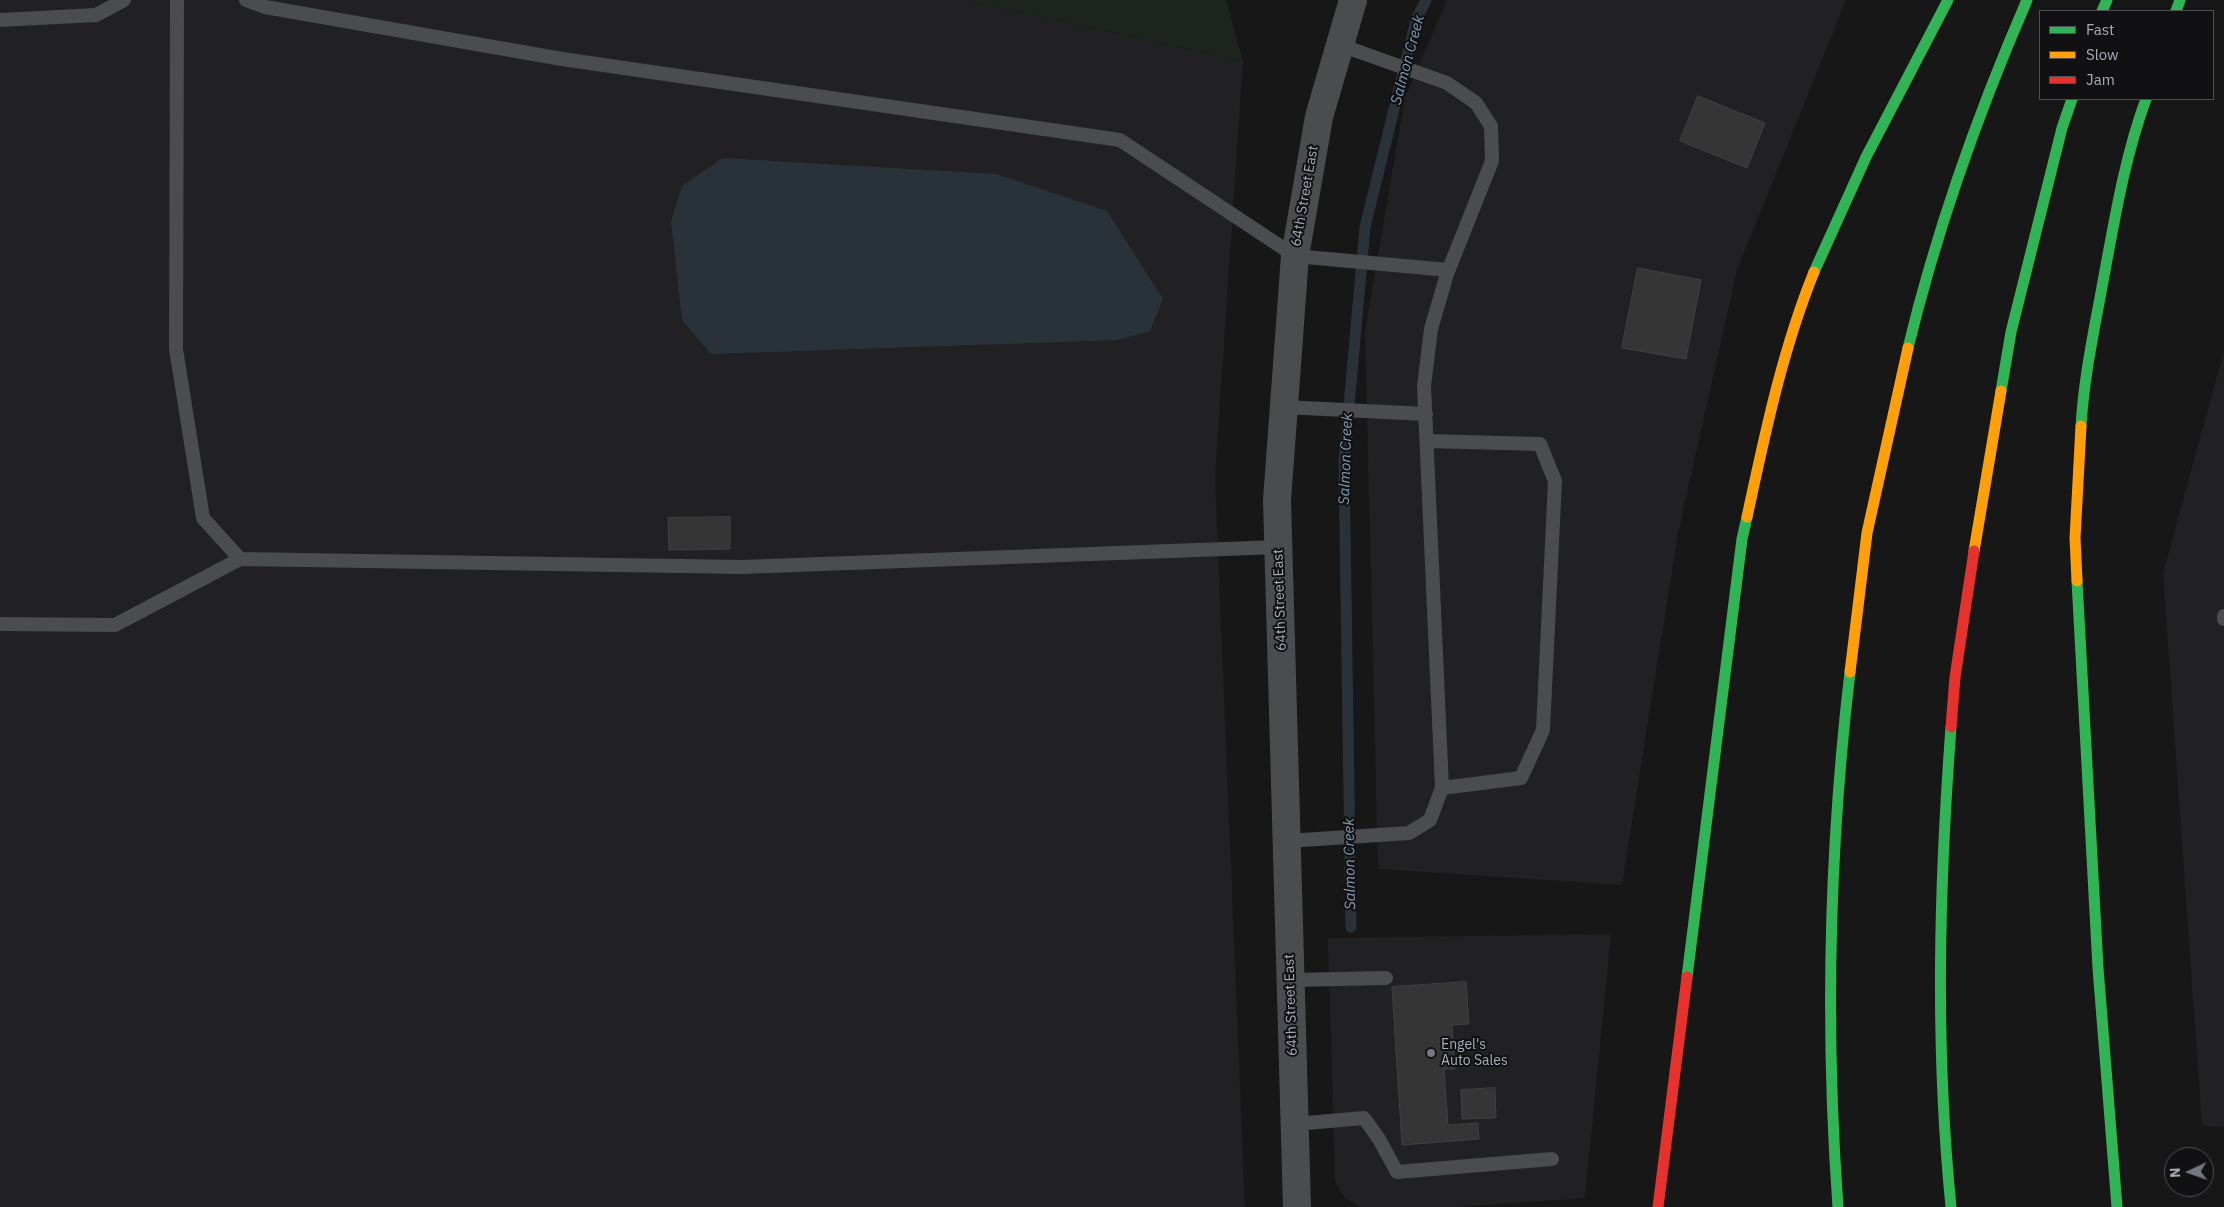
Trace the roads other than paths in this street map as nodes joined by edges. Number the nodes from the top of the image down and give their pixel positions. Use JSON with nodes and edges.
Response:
{"nodes":[{"id":1,"x":124,"y":0,"type":"edge"},
{"id":2,"x":177,"y":0,"type":"edge"},
{"id":3,"x":246,"y":0,"type":"edge"},
{"id":4,"x":1353,"y":0,"type":"edge"},
{"id":5,"x":1948,"y":0,"type":"edge"},
{"id":6,"x":2027,"y":0,"type":"edge"},
{"id":7,"x":0,"y":20,"type":"edge"},
{"id":8,"x":1340,"y":45,"type":"junction"},
{"id":9,"x":2072,"y":100,"type":"edge"},
{"id":10,"x":2146,"y":100,"type":"edge"},
{"id":11,"x":1295,"y":256,"type":"junction"},
{"id":12,"x":1448,"y":270,"type":"junction"},
{"id":13,"x":1283,"y":407,"type":"junction"},
{"id":14,"x":1426,"y":414,"type":"junction"},
{"id":15,"x":1427,"y":441,"type":"junction"},
{"id":16,"x":1278,"y":547,"type":"junction"},
{"id":17,"x":240,"y":559,"type":"junction"},
{"id":18,"x":0,"y":624,"type":"edge"},
{"id":19,"x":1442,"y":788,"type":"junction"},
{"id":20,"x":1287,"y":841,"type":"junction"},
{"id":21,"x":1386,"y":978,"type":"dead end"},
{"id":22,"x":1291,"y":980,"type":"junction"},
{"id":23,"x":1295,"y":1124,"type":"junction"},
{"id":24,"x":1552,"y":1159,"type":"dead end"},
{"id":25,"x":1297,"y":1207,"type":"edge"},
{"id":26,"x":1658,"y":1207,"type":"edge"},
{"id":27,"x":1838,"y":1207,"type":"edge"},
{"id":28,"x":1951,"y":1207,"type":"edge"},
{"id":29,"x":2117,"y":1207,"type":"edge"}],
"edges":[{"from":1,"to":7,"type":"lane"},
{"from":2,"to":17,"type":"lane"},
{"from":3,"to":11,"type":"lane"},
{"from":4,"to":8,"type":"street","name":"64th Street East"},
{"from":5,"to":26,"type":"highway"},
{"from":6,"to":27,"type":"highway"},
{"from":8,"to":11,"type":"street","name":"64th Street East"},
{"from":8,"to":12,"type":"lane"},
{"from":9,"to":28,"type":"highway"},
{"from":10,"to":29,"type":"highway"},
{"from":11,"to":12,"type":"lane"},
{"from":11,"to":13,"type":"street","name":"64th Street East"},
{"from":12,"to":14,"type":"lane"},
{"from":13,"to":14,"type":"lane"},
{"from":13,"to":16,"type":"street","name":"64th Street East"},
{"from":14,"to":15,"type":"lane"},
{"from":15,"to":19,"type":"lane"},
{"from":15,"to":19,"type":"lane"},
{"from":16,"to":17,"type":"lane"},
{"from":16,"to":20,"type":"street","name":"64th Street East"},
{"from":17,"to":18,"type":"lane"},
{"from":19,"to":20,"type":"lane"},
{"from":20,"to":22,"type":"street","name":"64th Street East"},
{"from":21,"to":22,"type":"lane"},
{"from":22,"to":23,"type":"street","name":"64th Street East"},
{"from":23,"to":24,"type":"lane"},
{"from":23,"to":25,"type":"street","name":"64th Street East"}]}
